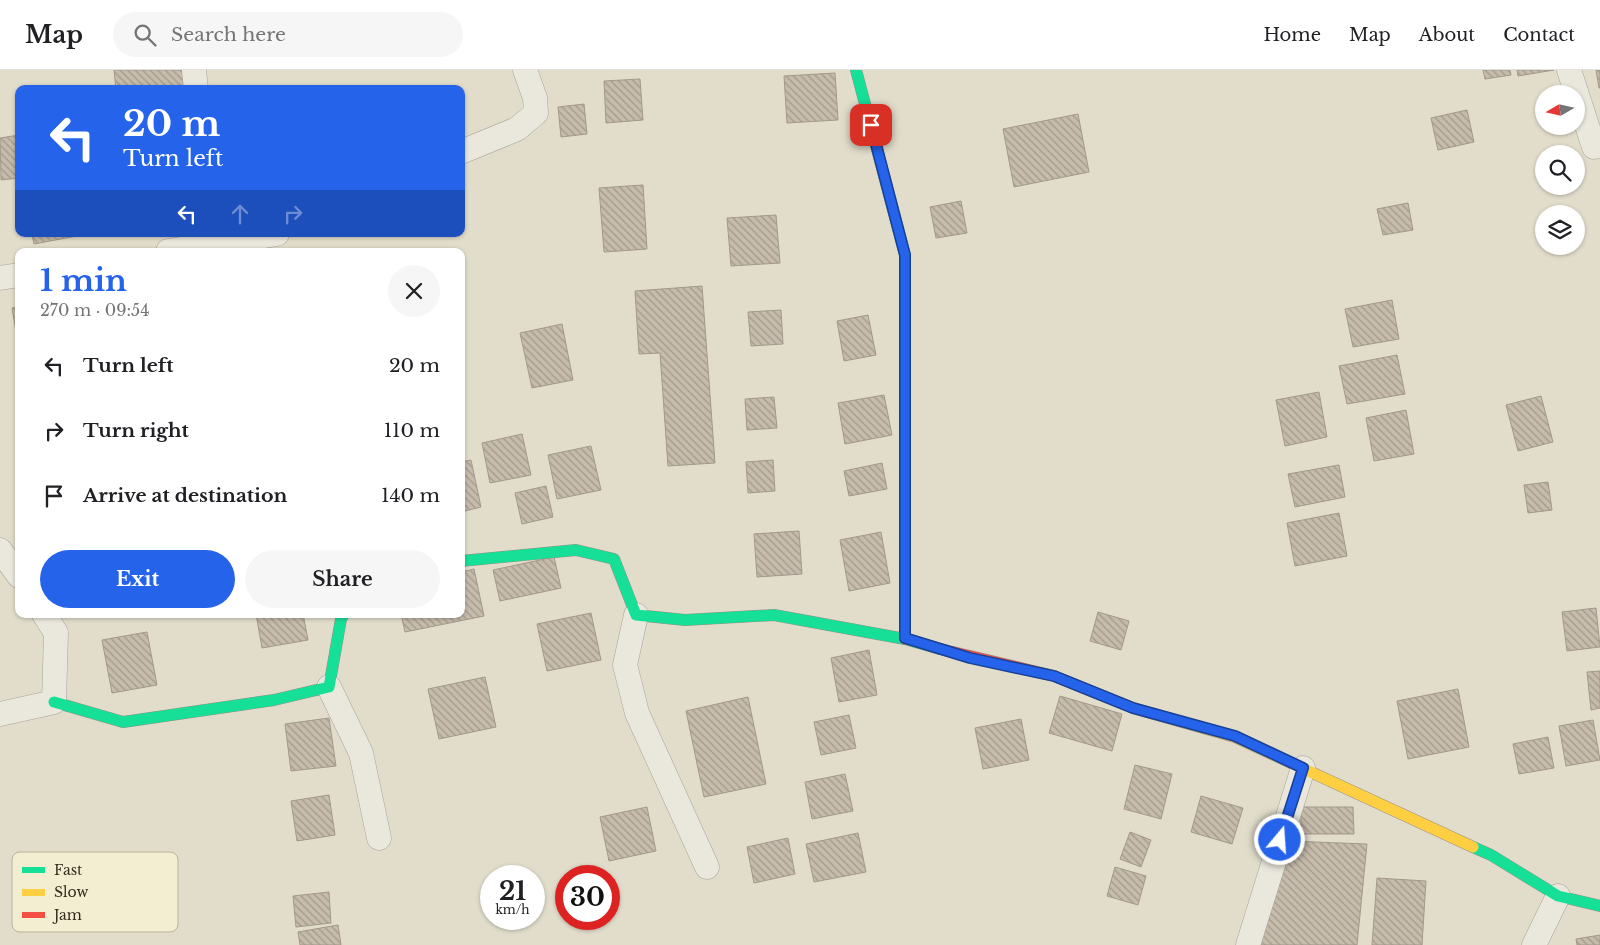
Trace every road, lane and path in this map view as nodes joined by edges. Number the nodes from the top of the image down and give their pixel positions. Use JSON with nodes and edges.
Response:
{"nodes":[{"id":1,"x":194,"y":70,"type":"edge"},
{"id":2,"x":525,"y":70,"type":"edge"},
{"id":3,"x":856,"y":70,"type":"edge"},
{"id":4,"x":1569,"y":70,"type":"edge"},
{"id":5,"x":196,"y":85,"type":"edge"},
{"id":6,"x":1600,"y":146,"type":"edge"},
{"id":7,"x":465,"y":150,"type":"edge"},
{"id":8,"x":245,"y":237,"type":"edge"},
{"id":9,"x":184,"y":248,"type":"edge"},
{"id":10,"x":15,"y":276,"type":"edge"},
{"id":11,"x":0,"y":278,"type":"edge"},
{"id":12,"x":0,"y":550,"type":"edge"},
{"id":13,"x":465,"y":561,"type":"edge"},
{"id":14,"x":15,"y":571,"type":"edge"},
{"id":15,"x":636,"y":615,"type":"junction"},
{"id":16,"x":47,"y":618,"type":"edge"},
{"id":17,"x":342,"y":618,"type":"edge"},
{"id":18,"x":905,"y":638,"type":"junction"},
{"id":19,"x":330,"y":687,"type":"junction"},
{"id":20,"x":54,"y":702,"type":"junction"},
{"id":21,"x":0,"y":714,"type":"edge"},
{"id":22,"x":1303,"y":768,"type":"junction"},
{"id":23,"x":379,"y":838,"type":"dead end"},
{"id":24,"x":707,"y":867,"type":"dead end"},
{"id":25,"x":1558,"y":896,"type":"junction"},
{"id":26,"x":1600,"y":906,"type":"edge"},
{"id":27,"x":1248,"y":945,"type":"edge"},
{"id":28,"x":1534,"y":945,"type":"edge"}],
"edges":[{"from":1,"to":5,"type":"street"},
{"from":2,"to":7,"type":"street"},
{"from":3,"to":18,"type":"street"},
{"from":4,"to":6,"type":"street"},
{"from":8,"to":9,"type":"street"},
{"from":10,"to":11,"type":"street"},
{"from":12,"to":14,"type":"street"},
{"from":13,"to":15,"type":"street"},
{"from":15,"to":18,"type":"street"},
{"from":15,"to":24,"type":"street"},
{"from":16,"to":20,"type":"street"},
{"from":17,"to":19,"type":"street"},
{"from":18,"to":22,"type":"street"},
{"from":19,"to":20,"type":"street"},
{"from":19,"to":23,"type":"street"},
{"from":20,"to":21,"type":"street"},
{"from":22,"to":25,"type":"street"},
{"from":22,"to":27,"type":"street"},
{"from":25,"to":26,"type":"street"},
{"from":25,"to":28,"type":"street"}]}
